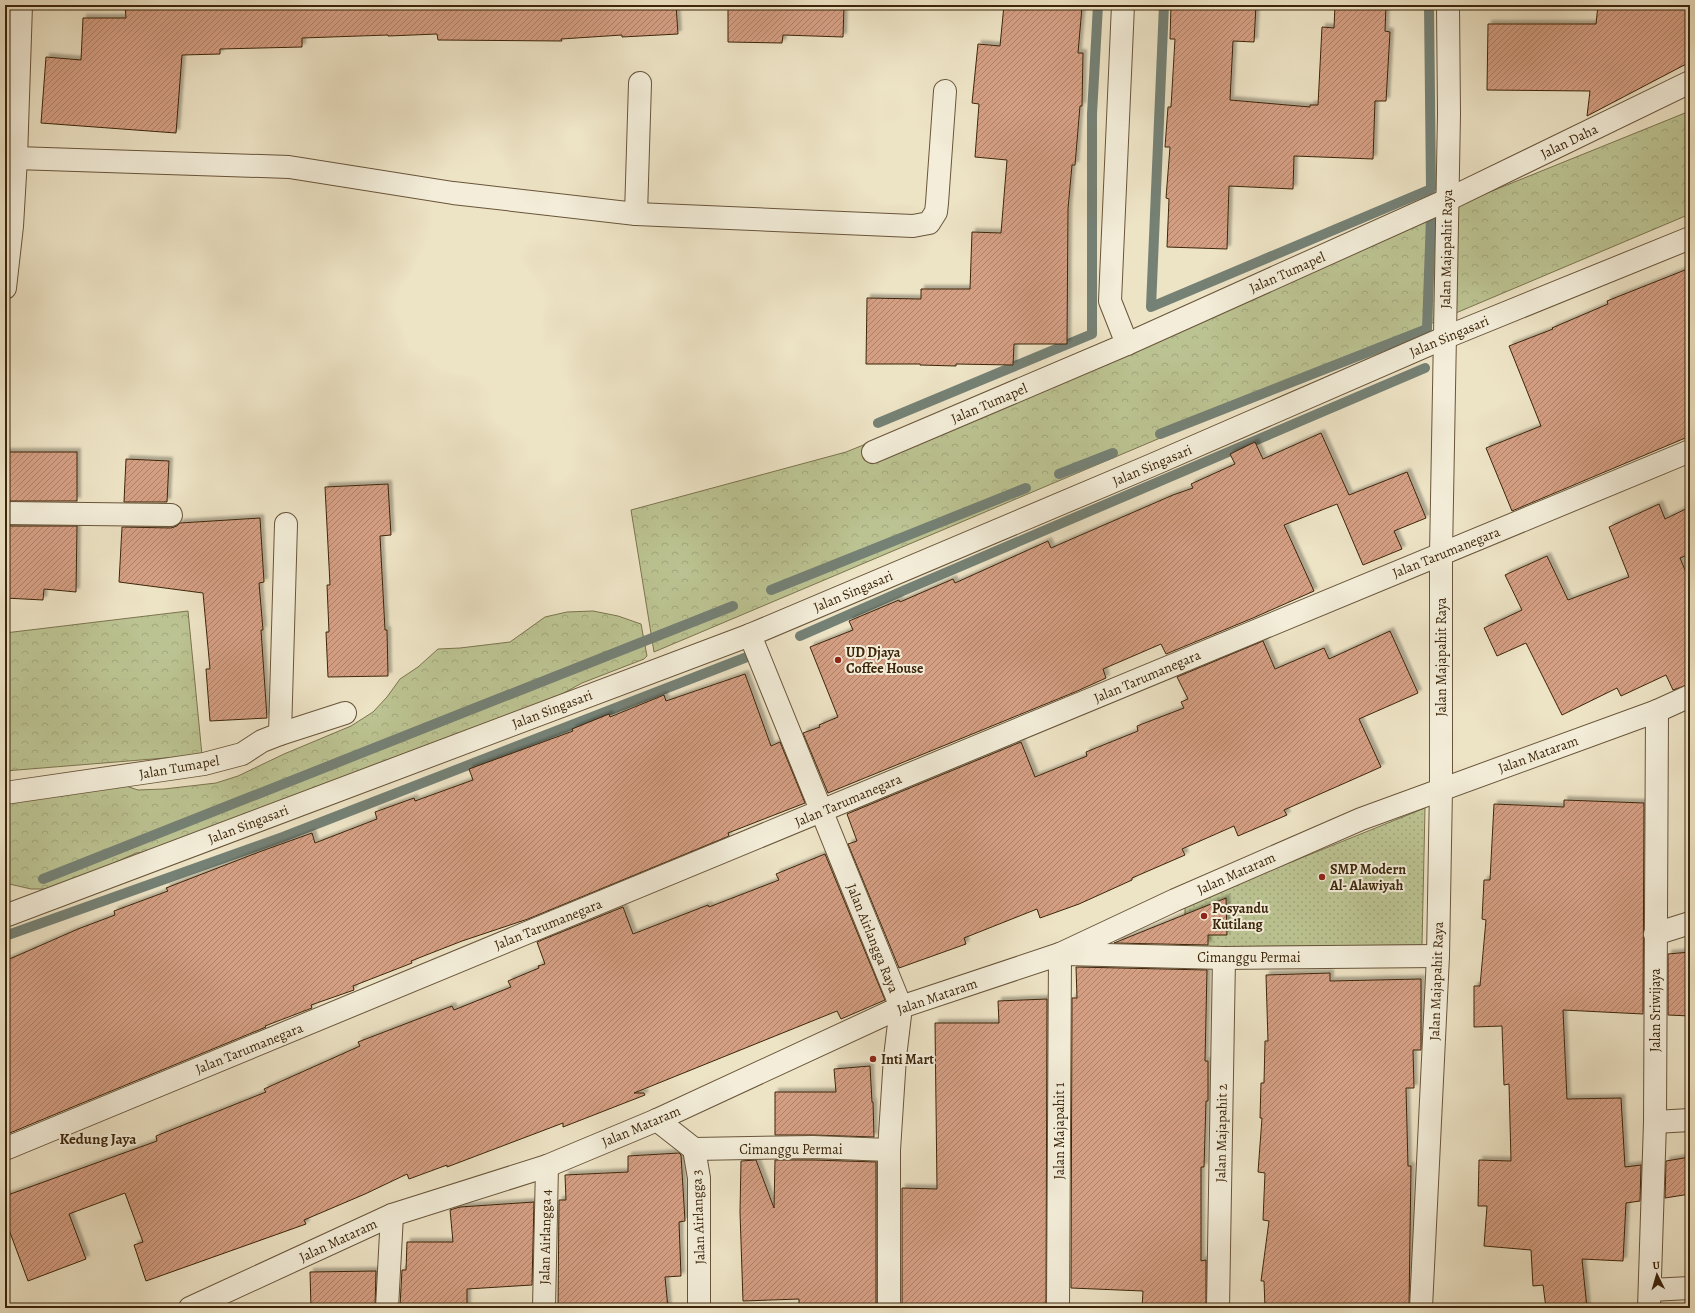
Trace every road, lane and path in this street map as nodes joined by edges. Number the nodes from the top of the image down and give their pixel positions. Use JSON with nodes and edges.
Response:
{"nodes":[{"id":1,"x":21,"y":5,"type":"edge"},
{"id":2,"x":1123,"y":5,"type":"edge"},
{"id":3,"x":1448,"y":5,"type":"edge"},
{"id":4,"x":1690,"y":82,"type":"edge"},
{"id":5,"x":640,"y":83,"type":"dead end"},
{"id":6,"x":945,"y":91,"type":"dead end"},
{"id":7,"x":16,"y":158,"type":"junction"},
{"id":8,"x":1447,"y":200,"type":"junction"},
{"id":9,"x":636,"y":214,"type":"junction"},
{"id":10,"x":1690,"y":238,"type":"edge"},
{"id":11,"x":7,"y":263,"type":"edge"},
{"id":12,"x":5,"y":288,"type":"edge"},
{"id":13,"x":1444,"y":338,"type":"junction"},
{"id":14,"x":1127,"y":344,"type":"junction"},
{"id":15,"x":1690,"y":451,"type":"edge"},
{"id":16,"x":873,"y":452,"type":"dead end"},
{"id":17,"x":5,"y":513,"type":"edge"},
{"id":18,"x":171,"y":515,"type":"dead end"},
{"id":19,"x":286,"y":524,"type":"dead end"},
{"id":20,"x":1441,"y":554,"type":"junction"},
{"id":21,"x":750,"y":634,"type":"junction"},
{"id":22,"x":1690,"y":696,"type":"edge"},
{"id":23,"x":1657,"y":711,"type":"junction"},
{"id":24,"x":345,"y":714,"type":"dead end"},
{"id":25,"x":280,"y":734,"type":"junction"},
{"id":26,"x":1442,"y":789,"type":"junction"},
{"id":27,"x":5,"y":793,"type":"edge"},
{"id":28,"x":822,"y":811,"type":"junction"},
{"id":29,"x":7,"y":913,"type":"edge"},
{"id":30,"x":1690,"y":923,"type":"edge"},
{"id":31,"x":1656,"y":934,"type":"junction"},
{"id":32,"x":1060,"y":954,"type":"junction"},
{"id":33,"x":1438,"y":956,"type":"junction"},
{"id":34,"x":1224,"y":958,"type":"junction"},
{"id":35,"x":901,"y":1007,"type":"junction"},
{"id":36,"x":657,"y":1120,"type":"junction"},
{"id":37,"x":1690,"y":1120,"type":"edge"},
{"id":38,"x":1655,"y":1122,"type":"junction"},
{"id":39,"x":5,"y":1149,"type":"edge"},
{"id":40,"x":694,"y":1150,"type":"junction"},
{"id":41,"x":889,"y":1150,"type":"junction"},
{"id":42,"x":547,"y":1166,"type":"junction"},
{"id":43,"x":392,"y":1215,"type":"junction"},
{"id":44,"x":1690,"y":1288,"type":"edge"},
{"id":45,"x":1649,"y":1299,"type":"edge"},
{"id":46,"x":190,"y":1308,"type":"edge"},
{"id":47,"x":387,"y":1308,"type":"edge"},
{"id":48,"x":544,"y":1308,"type":"edge"},
{"id":49,"x":699,"y":1308,"type":"edge"},
{"id":50,"x":889,"y":1308,"type":"edge"},
{"id":51,"x":1058,"y":1308,"type":"edge"},
{"id":52,"x":1218,"y":1308,"type":"edge"},
{"id":53,"x":1421,"y":1308,"type":"edge"}],
"edges":[{"from":1,"to":7,"type":"street"},
{"from":2,"to":14,"type":"street"},
{"from":3,"to":8,"type":"street","name":"Jalan Majapahit Raya"},
{"from":4,"to":8,"type":"street","name":"Jalan Daha"},
{"from":5,"to":9,"type":"street"},
{"from":6,"to":9,"type":"street"},
{"from":7,"to":9,"type":"street"},
{"from":7,"to":11,"type":"street"},
{"from":8,"to":13,"type":"street","name":"Jalan Majapahit Raya"},
{"from":8,"to":14,"type":"street","name":"Jalan Tumapel"},
{"from":10,"to":13,"type":"street","name":"Jalan Singasari"},
{"from":11,"to":12,"type":"street"},
{"from":13,"to":20,"type":"street","name":"Jalan Majapahit Raya"},
{"from":13,"to":21,"type":"street","name":"Jalan Singasari"},
{"from":14,"to":16,"type":"street","name":"Jalan Tumapel"},
{"from":15,"to":20,"type":"street","name":"Jalan Tarumanegara"},
{"from":17,"to":18,"type":"street"},
{"from":19,"to":25,"type":"street"},
{"from":20,"to":26,"type":"street","name":"Jalan Majapahit Raya"},
{"from":20,"to":28,"type":"street","name":"Jalan Tarumanegara"},
{"from":21,"to":28,"type":"street","name":"Jalan Airlangga Raya"},
{"from":21,"to":29,"type":"street","name":"Jalan Singasari"},
{"from":22,"to":23,"type":"street","name":"Jalan Mataram"},
{"from":23,"to":26,"type":"street","name":"Jalan Mataram"},
{"from":23,"to":31,"type":"street","name":"Jalan Sriwijaya"},
{"from":24,"to":25,"type":"street","name":"Jalan Tumapel"},
{"from":25,"to":27,"type":"street","name":"Jalan Tumapel"},
{"from":26,"to":32,"type":"street","name":"Jalan Mataram"},
{"from":26,"to":33,"type":"street","name":"Jalan Majapahit Raya"},
{"from":28,"to":35,"type":"street","name":"Jalan Airlangga Raya"},
{"from":28,"to":39,"type":"street","name":"Jalan Tarumanegara"},
{"from":30,"to":31,"type":"street"},
{"from":31,"to":38,"type":"street","name":"Jalan Sriwijaya"},
{"from":32,"to":34,"type":"street","name":"Cimanggu Permai"},
{"from":32,"to":35,"type":"street","name":"Jalan Mataram"},
{"from":32,"to":51,"type":"street","name":"Jalan Majapahit 1"},
{"from":33,"to":34,"type":"street","name":"Cimanggu Permai"},
{"from":33,"to":53,"type":"street","name":"Jalan Majapahit Raya"},
{"from":34,"to":52,"type":"street","name":"Jalan Majapahit 2"},
{"from":35,"to":36,"type":"street","name":"Jalan Mataram"},
{"from":35,"to":41,"type":"street","name":"Jalan Airlangga Raya"},
{"from":36,"to":40,"type":"street","name":"Jalan Airlangga 3"},
{"from":36,"to":42,"type":"street","name":"Jalan Mataram"},
{"from":37,"to":38,"type":"street"},
{"from":38,"to":45,"type":"street","name":"Jalan Sriwijaya"},
{"from":40,"to":41,"type":"street","name":"Cimanggu Permai"},
{"from":40,"to":49,"type":"street","name":"Jalan Airlangga 3"},
{"from":41,"to":50,"type":"street","name":"Jalan Airlangga Raya"},
{"from":42,"to":43,"type":"street","name":"Jalan Mataram"},
{"from":42,"to":48,"type":"street","name":"Jalan Airlangga 4"},
{"from":43,"to":46,"type":"street","name":"Jalan Mataram"},
{"from":43,"to":47,"type":"street"},
{"from":44,"to":45,"type":"street"}]}
